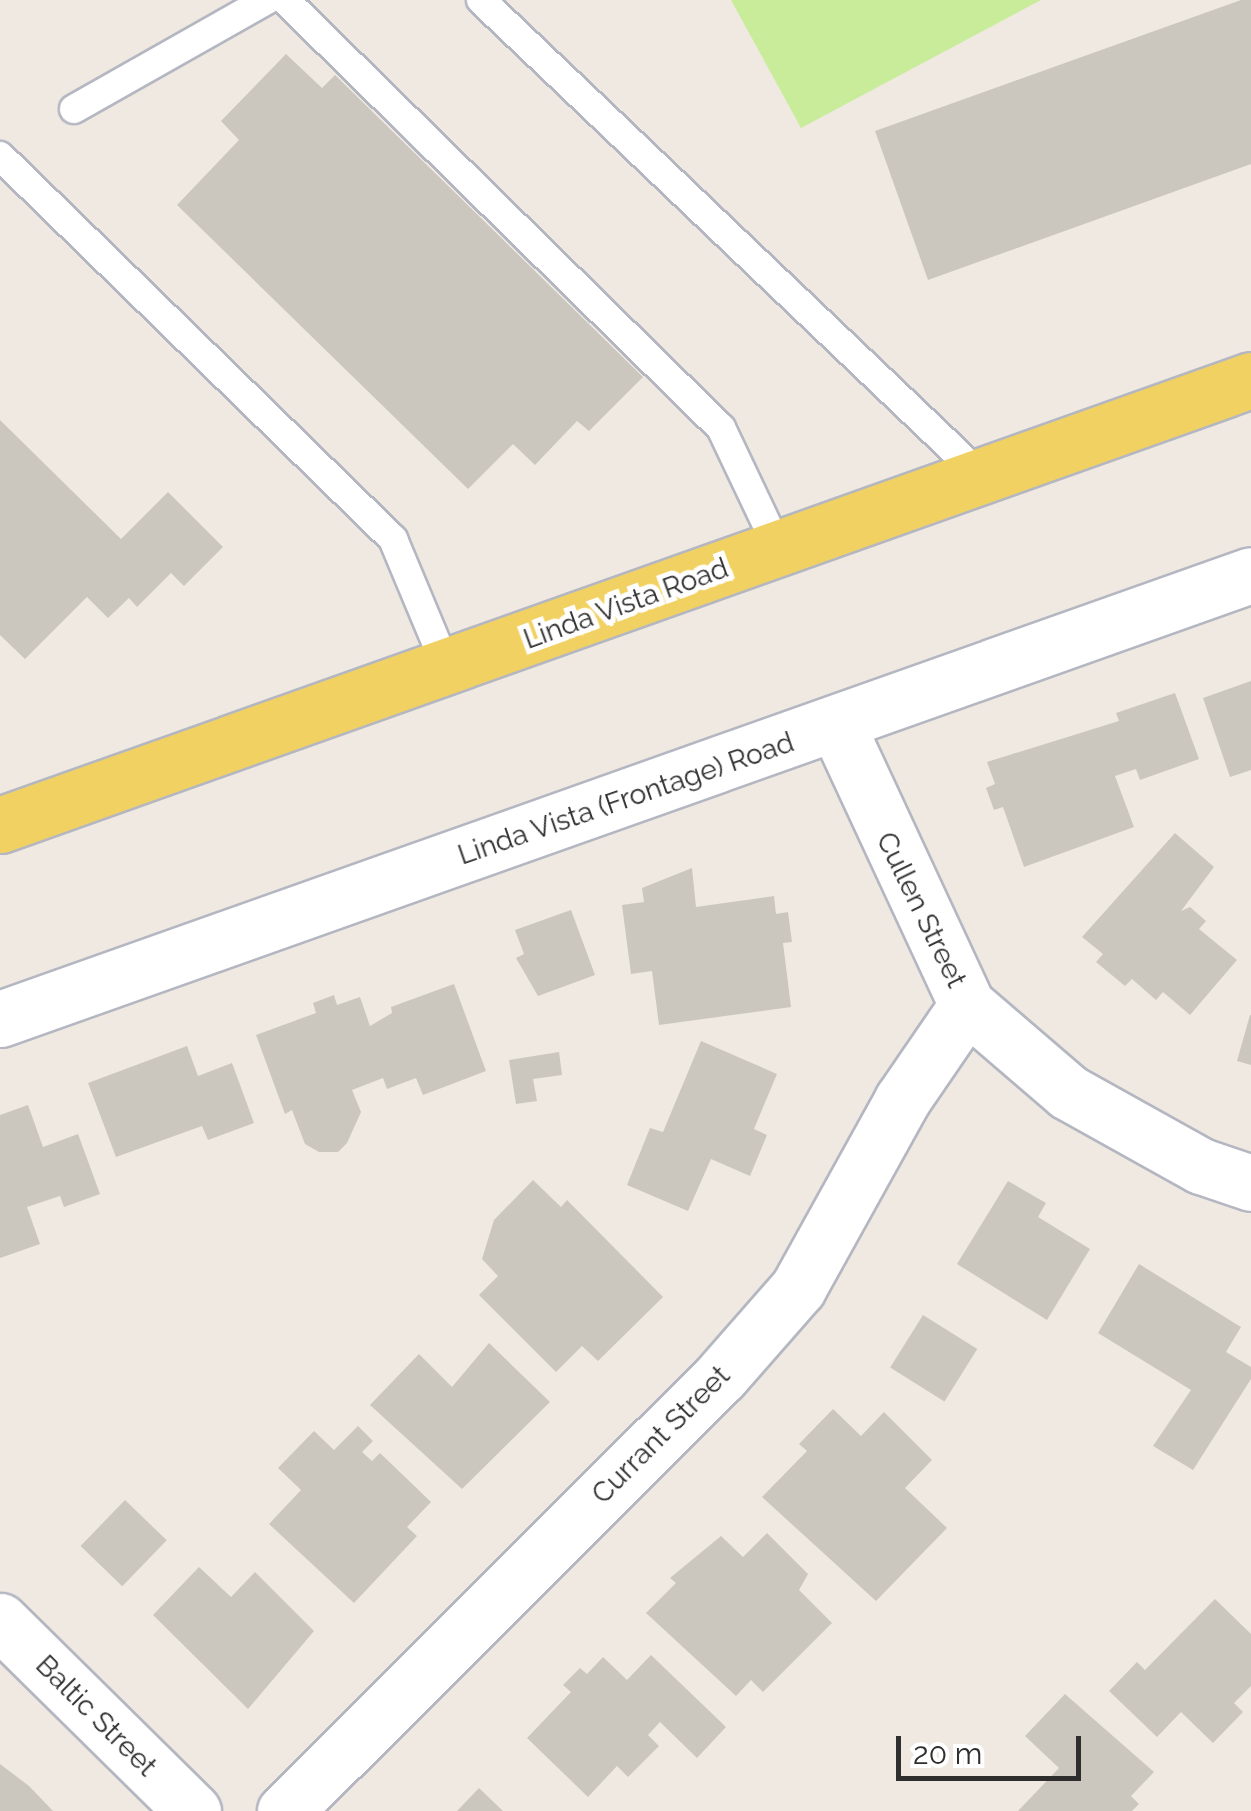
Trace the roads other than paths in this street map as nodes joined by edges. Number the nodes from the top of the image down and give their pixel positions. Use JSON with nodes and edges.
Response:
{"nodes":[{"id":1,"x":267,"y":0,"type":"edge"},
{"id":2,"x":285,"y":0,"type":"edge"},
{"id":3,"x":481,"y":0,"type":"edge"},
{"id":4,"x":74,"y":109,"type":"dead end"},
{"id":5,"x":0,"y":156,"type":"edge"},
{"id":6,"x":1251,"y":380,"type":"edge"},
{"id":7,"x":982,"y":477,"type":"junction"},
{"id":8,"x":779,"y":550,"type":"junction"},
{"id":9,"x":1251,"y":575,"type":"edge"},
{"id":10,"x":447,"y":668,"type":"junction"},
{"id":11,"x":836,"y":725,"type":"junction"},
{"id":12,"x":0,"y":825,"type":"edge"},
{"id":13,"x":966,"y":1005,"type":"junction"},
{"id":14,"x":0,"y":1019,"type":"edge"},
{"id":15,"x":1251,"y":1183,"type":"edge"},
{"id":16,"x":0,"y":1621,"type":"edge"},
{"id":17,"x":192,"y":1811,"type":"edge"},
{"id":18,"x":285,"y":1811,"type":"edge"}],
"edges":[{"from":1,"to":4,"type":"lane"},
{"from":2,"to":8,"type":"lane"},
{"from":3,"to":7,"type":"lane"},
{"from":5,"to":10,"type":"lane"},
{"from":6,"to":7,"type":"main road","name":"Linda Vista Road"},
{"from":7,"to":8,"type":"main road","name":"Linda Vista Road"},
{"from":8,"to":10,"type":"main road","name":"Linda Vista Road"},
{"from":9,"to":11,"type":"street","name":"Linda Vista (Frontage) Road"},
{"from":10,"to":12,"type":"main road","name":"Linda Vista Road"},
{"from":11,"to":13,"type":"street","name":"Cullen Street"},
{"from":11,"to":14,"type":"street","name":"Linda Vista (Frontage) Road"},
{"from":13,"to":15,"type":"street","name":"Cullen Street"},
{"from":13,"to":18,"type":"street","name":"Currant Street"},
{"from":16,"to":17,"type":"street","name":"Baltic Street"}]}
